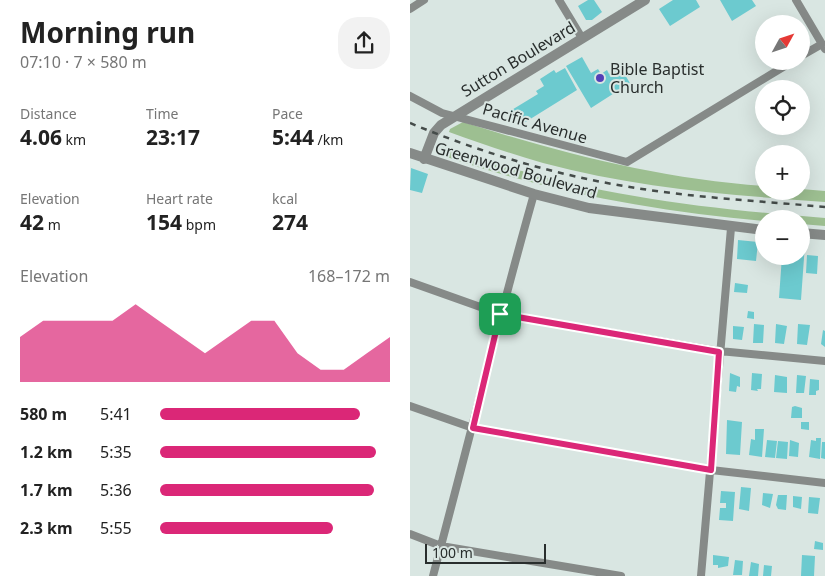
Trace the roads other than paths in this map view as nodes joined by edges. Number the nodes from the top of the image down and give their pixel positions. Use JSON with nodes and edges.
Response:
{"nodes":[{"id":1,"x":424,"y":0,"type":"edge"},
{"id":2,"x":559,"y":0,"type":"edge"},
{"id":3,"x":645,"y":0,"type":"edge"},
{"id":4,"x":796,"y":0,"type":"edge"},
{"id":5,"x":410,"y":9,"type":"edge"},
{"id":6,"x":582,"y":38,"type":"junction"},
{"id":7,"x":823,"y":47,"type":"edge"},
{"id":8,"x":810,"y":52,"type":"edge"},
{"id":9,"x":778,"y":70,"type":"edge"},
{"id":10,"x":410,"y":96,"type":"edge"},
{"id":11,"x":454,"y":116,"type":"junction"},
{"id":12,"x":410,"y":153,"type":"edge"},
{"id":13,"x":424,"y":159,"type":"junction"},
{"id":14,"x":534,"y":194,"type":"junction"},
{"id":15,"x":731,"y":228,"type":"junction"},
{"id":16,"x":755,"y":229,"type":"edge"},
{"id":17,"x":810,"y":234,"type":"edge"},
{"id":18,"x":825,"y":235,"type":"edge"},
{"id":19,"x":410,"y":282,"type":"edge"},
{"id":20,"x":500,"y":314,"type":"junction"},
{"id":21,"x":719,"y":352,"type":"junction"},
{"id":22,"x":825,"y":361,"type":"edge"},
{"id":23,"x":410,"y":406,"type":"edge"},
{"id":24,"x":473,"y":428,"type":"junction"},
{"id":25,"x":711,"y":470,"type":"junction"},
{"id":26,"x":825,"y":483,"type":"edge"},
{"id":27,"x":410,"y":534,"type":"edge"},
{"id":28,"x":441,"y":546,"type":"junction"},
{"id":29,"x":432,"y":576,"type":"edge"},
{"id":30,"x":621,"y":576,"type":"edge"},
{"id":31,"x":701,"y":576,"type":"edge"}],
"edges":[{"from":1,"to":5,"type":"street"},
{"from":2,"to":6,"type":"street"},
{"from":3,"to":6,"type":"street","name":"Sutton Boulevard"},
{"from":4,"to":7,"type":"street"},
{"from":6,"to":11,"type":"street","name":"Sutton Boulevard"},
{"from":7,"to":8,"type":"street"},
{"from":9,"to":11,"type":"street","name":"Pacific Avenue"},
{"from":10,"to":11,"type":"street","name":"Pacific Avenue"},
{"from":11,"to":13,"type":"street","name":"Sutton Boulevard"},
{"from":12,"to":13,"type":"street","name":"Greenwood Boulevard"},
{"from":13,"to":14,"type":"street","name":"Greenwood Boulevard"},
{"from":14,"to":15,"type":"street","name":"Greenwood Boulevard"},
{"from":14,"to":20,"type":"street"},
{"from":15,"to":16,"type":"street","name":"Greenwood Boulevard"},
{"from":15,"to":21,"type":"street"},
{"from":17,"to":18,"type":"street"},
{"from":19,"to":20,"type":"street"},
{"from":20,"to":21,"type":"street"},
{"from":20,"to":24,"type":"street"},
{"from":21,"to":22,"type":"street"},
{"from":21,"to":25,"type":"street"},
{"from":23,"to":24,"type":"street"},
{"from":24,"to":25,"type":"street"},
{"from":24,"to":28,"type":"street"},
{"from":25,"to":26,"type":"street"},
{"from":25,"to":31,"type":"street"},
{"from":27,"to":28,"type":"street"},
{"from":28,"to":29,"type":"street"},
{"from":28,"to":30,"type":"street"}]}
